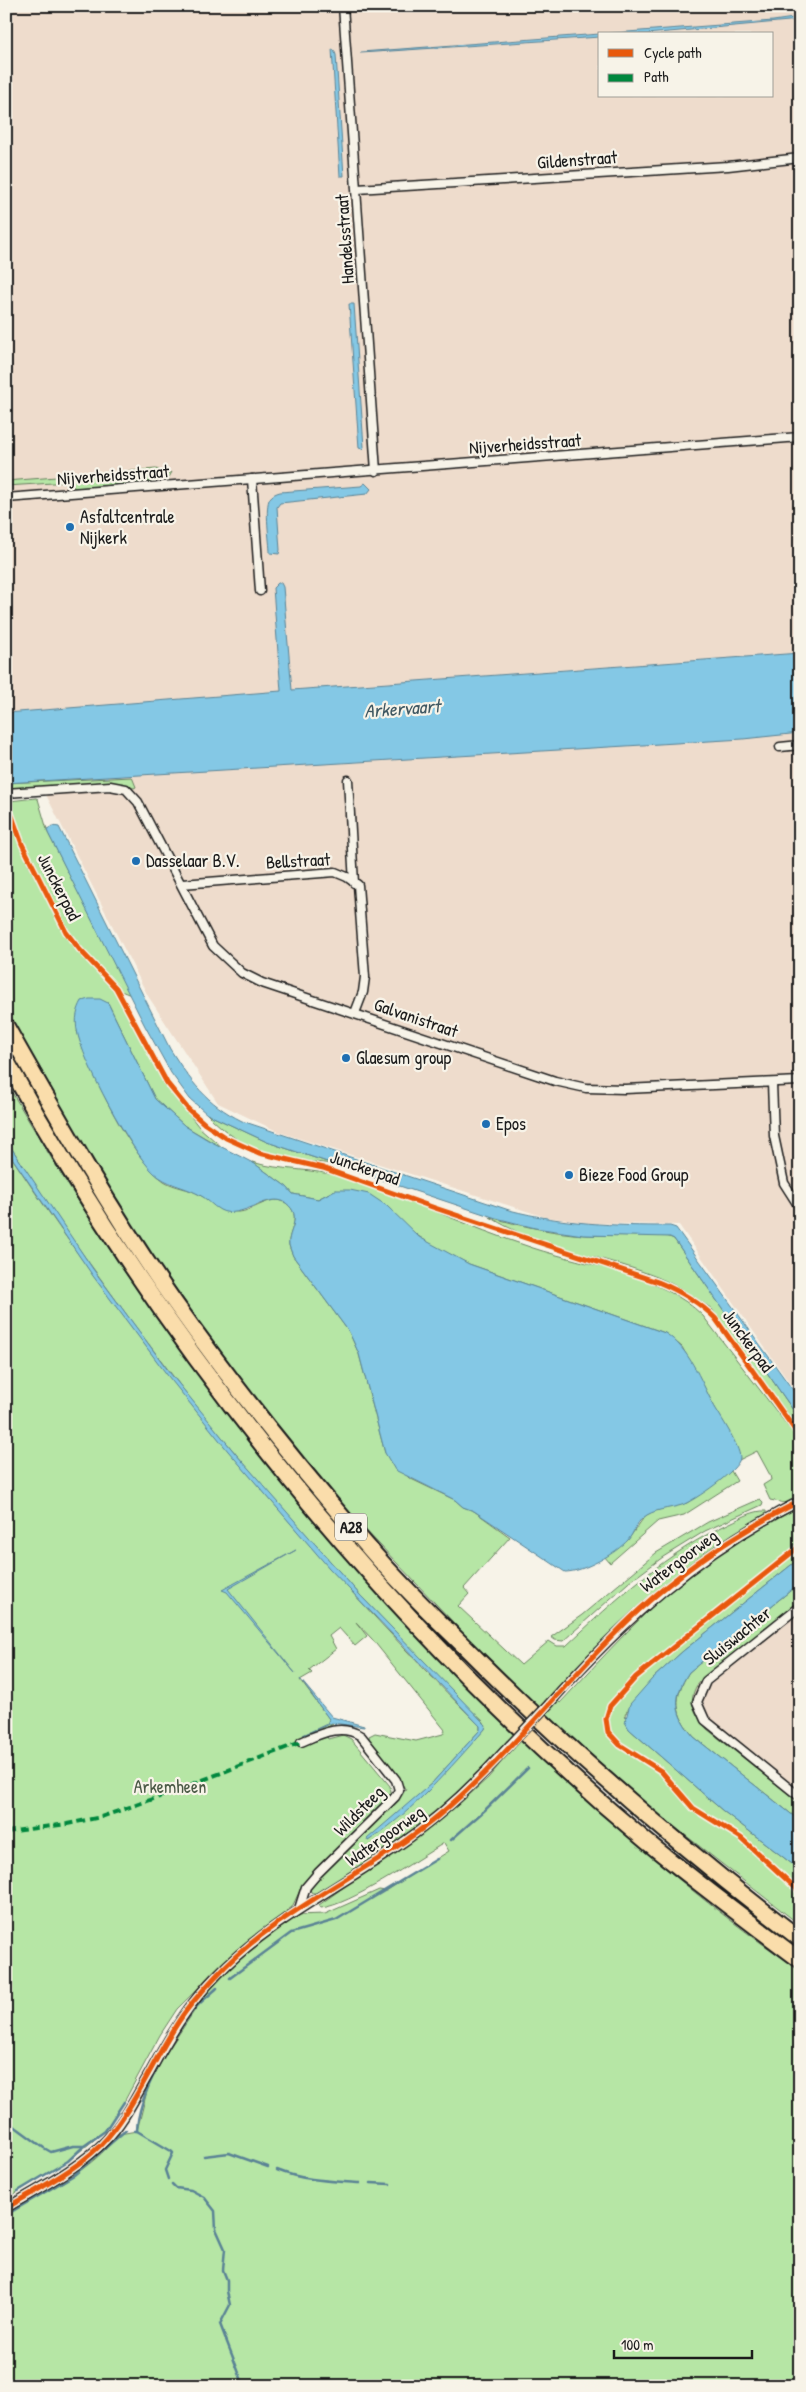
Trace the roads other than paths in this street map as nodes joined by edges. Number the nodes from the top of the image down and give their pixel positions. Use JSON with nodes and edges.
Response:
{"nodes":[{"id":1,"x":343,"y":6,"type":"edge"},
{"id":2,"x":800,"y":158,"type":"edge"},
{"id":3,"x":357,"y":189,"type":"junction"},
{"id":4,"x":800,"y":437,"type":"edge"},
{"id":5,"x":376,"y":470,"type":"junction"},
{"id":6,"x":252,"y":479,"type":"junction"},
{"id":7,"x":6,"y":498,"type":"edge"},
{"id":8,"x":260,"y":591,"type":"dead end"},
{"id":9,"x":800,"y":745,"type":"edge"},
{"id":10,"x":780,"y":747,"type":"dead end"},
{"id":11,"x":348,"y":780,"type":"dead end"},
{"id":12,"x":6,"y":793,"type":"edge"},
{"id":13,"x":354,"y":882,"type":"junction"},
{"id":14,"x":182,"y":884,"type":"junction"},
{"id":15,"x":355,"y":1013,"type":"junction"},
{"id":16,"x":6,"y":1026,"type":"edge"},
{"id":17,"x":6,"y":1060,"type":"edge"},
{"id":18,"x":800,"y":1082,"type":"edge"},
{"id":19,"x":772,"y":1083,"type":"junction"},
{"id":20,"x":800,"y":1208,"type":"edge"},
{"id":21,"x":800,"y":1501,"type":"edge"},
{"id":22,"x":800,"y":1606,"type":"edge"},
{"id":23,"x":301,"y":1742,"type":"dead end"},
{"id":24,"x":800,"y":1797,"type":"edge"},
{"id":25,"x":299,"y":1909,"type":"junction"},
{"id":26,"x":800,"y":1939,"type":"edge"},
{"id":27,"x":800,"y":1960,"type":"edge"},
{"id":28,"x":6,"y":2208,"type":"edge"}],
"edges":[{"from":1,"to":3,"type":"street","name":"Handelsstraat"},
{"from":2,"to":3,"type":"street","name":"Gildenstraat"},
{"from":3,"to":5,"type":"street","name":"Handelsstraat"},
{"from":4,"to":5,"type":"street","name":"Nijverheidsstraat"},
{"from":5,"to":6,"type":"street","name":"Nijverheidsstraat"},
{"from":6,"to":7,"type":"street","name":"Nijverheidsstraat"},
{"from":6,"to":8,"type":"street"},
{"from":9,"to":10,"type":"street"},
{"from":11,"to":13,"type":"street","name":"Bellstraat"},
{"from":12,"to":14,"type":"street","name":"Galvanistraat"},
{"from":13,"to":14,"type":"street","name":"Bellstraat"},
{"from":13,"to":15,"type":"street","name":"Bellstraat"},
{"from":14,"to":15,"type":"street","name":"Galvanistraat"},
{"from":15,"to":19,"type":"street","name":"Galvanistraat"},
{"from":16,"to":26,"type":"highway","number":"A28"},
{"from":17,"to":27,"type":"highway","number":"A28"},
{"from":18,"to":19,"type":"street","name":"Galvanistraat"},
{"from":19,"to":20,"type":"street"},
{"from":21,"to":25,"type":"street","name":"Watergoorweg","bridge":true},
{"from":22,"to":24,"type":"street","name":"Sluiswachter"},
{"from":23,"to":25,"type":"street","name":"Wildsteeg"},
{"from":25,"to":28,"type":"street","name":"Watergoorweg"}]}
